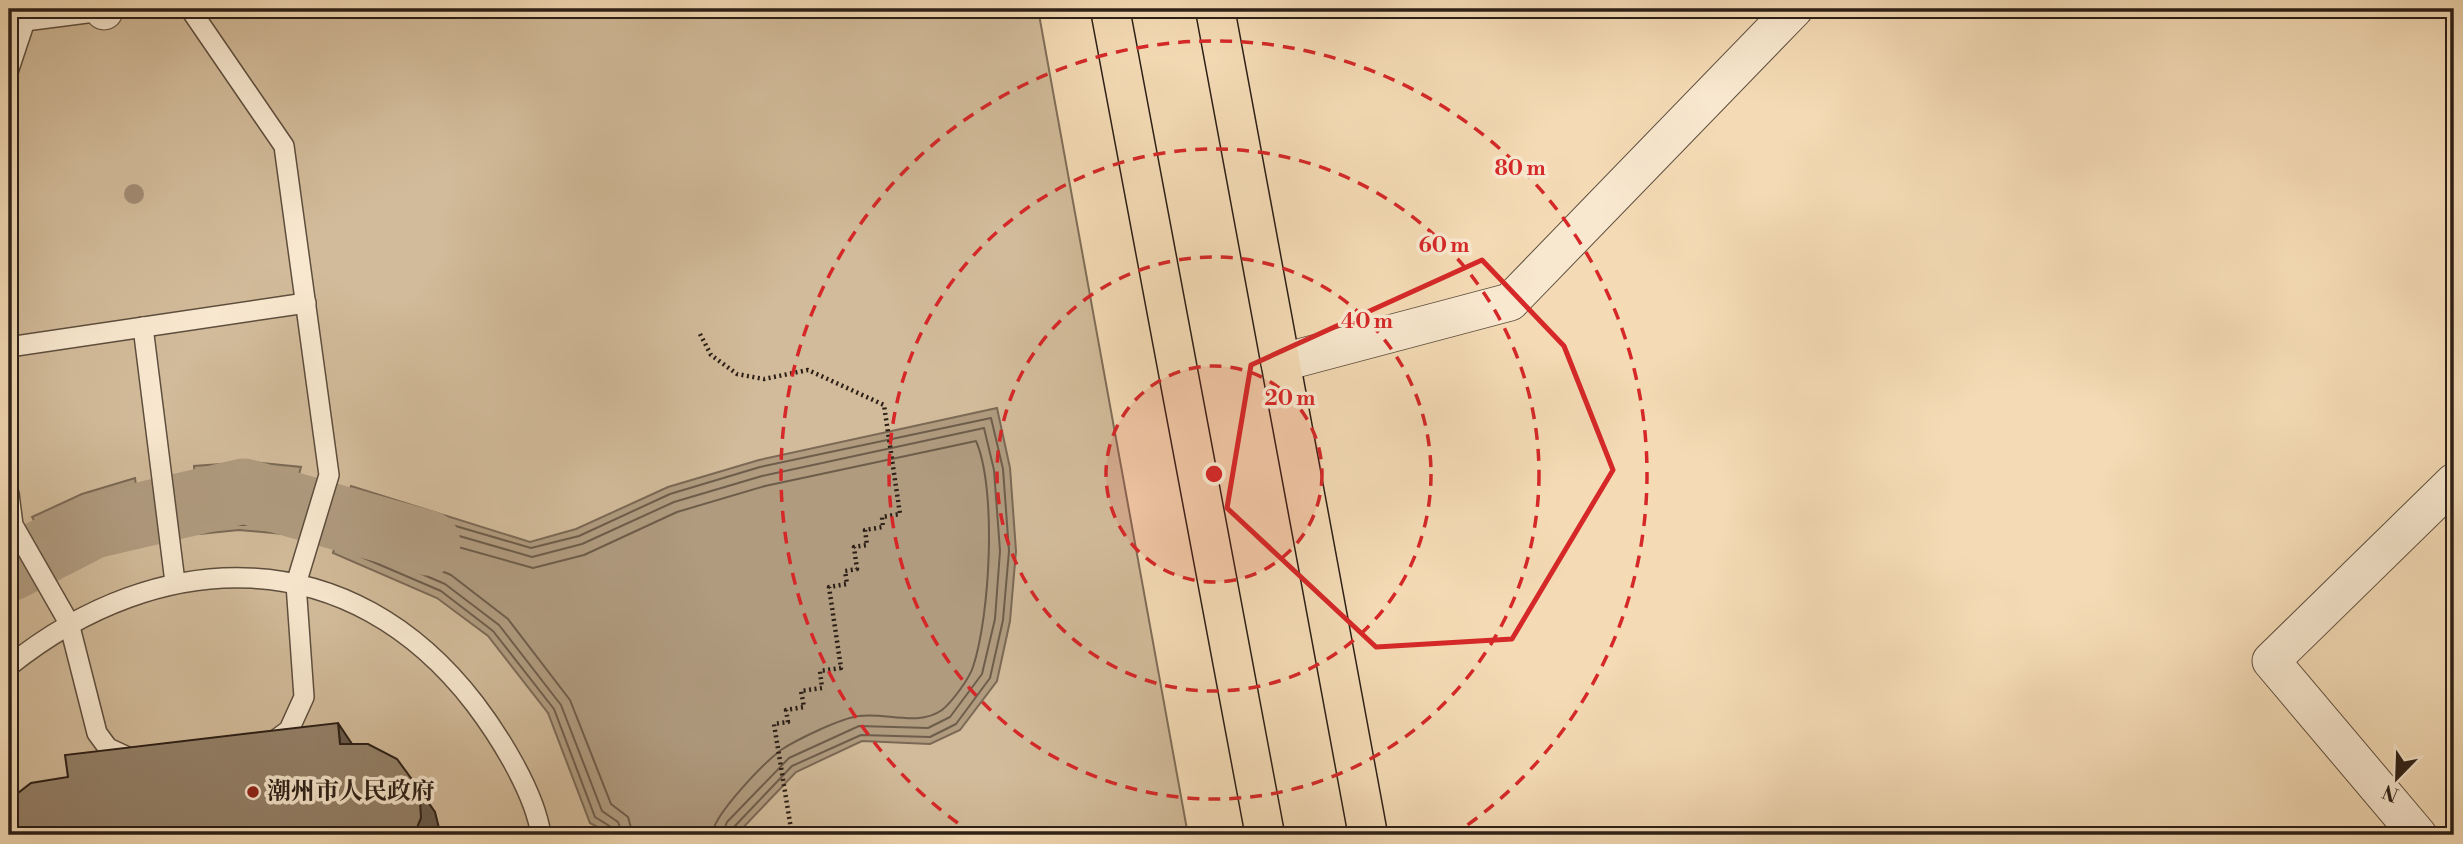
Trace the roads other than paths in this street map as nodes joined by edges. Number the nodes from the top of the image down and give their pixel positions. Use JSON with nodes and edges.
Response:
{"nodes":[{"id":1,"x":109,"y":9,"type":"edge"},
{"id":2,"x":190,"y":9,"type":"edge"},
{"id":3,"x":1110,"y":9,"type":"edge"},
{"id":4,"x":1215,"y":9,"type":"edge"},
{"id":5,"x":1794,"y":9,"type":"edge"},
{"id":6,"x":9,"y":69,"type":"edge"},
{"id":7,"x":306,"y":303,"type":"junction"},
{"id":8,"x":143,"y":327,"type":"junction"},
{"id":9,"x":9,"y":347,"type":"edge"},
{"id":10,"x":1280,"y":363,"type":"junction"},
{"id":11,"x":2454,"y":482,"type":"edge"},
{"id":12,"x":9,"y":494,"type":"edge"},
{"id":13,"x":175,"y":582,"type":"junction"},
{"id":14,"x":296,"y":584,"type":"junction"},
{"id":15,"x":69,"y":623,"type":"junction"},
{"id":16,"x":9,"y":666,"type":"edge"},
{"id":17,"x":253,"y":751,"type":"edge"},
{"id":18,"x":158,"y":762,"type":"edge"},
{"id":19,"x":541,"y":835,"type":"edge"},
{"id":20,"x":1265,"y":835,"type":"edge"},
{"id":21,"x":1368,"y":835,"type":"edge"},
{"id":22,"x":2418,"y":835,"type":"edge"}],
"edges":[{"from":1,"to":6,"type":"lane"},
{"from":2,"to":7,"type":"lane"},
{"from":3,"to":20,"type":"main road"},
{"from":4,"to":10,"type":"main road"},
{"from":5,"to":10,"type":"street"},
{"from":7,"to":8,"type":"lane"},
{"from":7,"to":14,"type":"lane"},
{"from":8,"to":9,"type":"lane"},
{"from":8,"to":13,"type":"lane"},
{"from":10,"to":21,"type":"main road"},
{"from":11,"to":22,"type":"street"},
{"from":12,"to":15,"type":"lane"},
{"from":13,"to":14,"type":"lane"},
{"from":13,"to":15,"type":"lane"},
{"from":14,"to":17,"type":"lane"},
{"from":14,"to":19,"type":"lane"},
{"from":15,"to":16,"type":"lane"},
{"from":15,"to":18,"type":"lane"}]}
